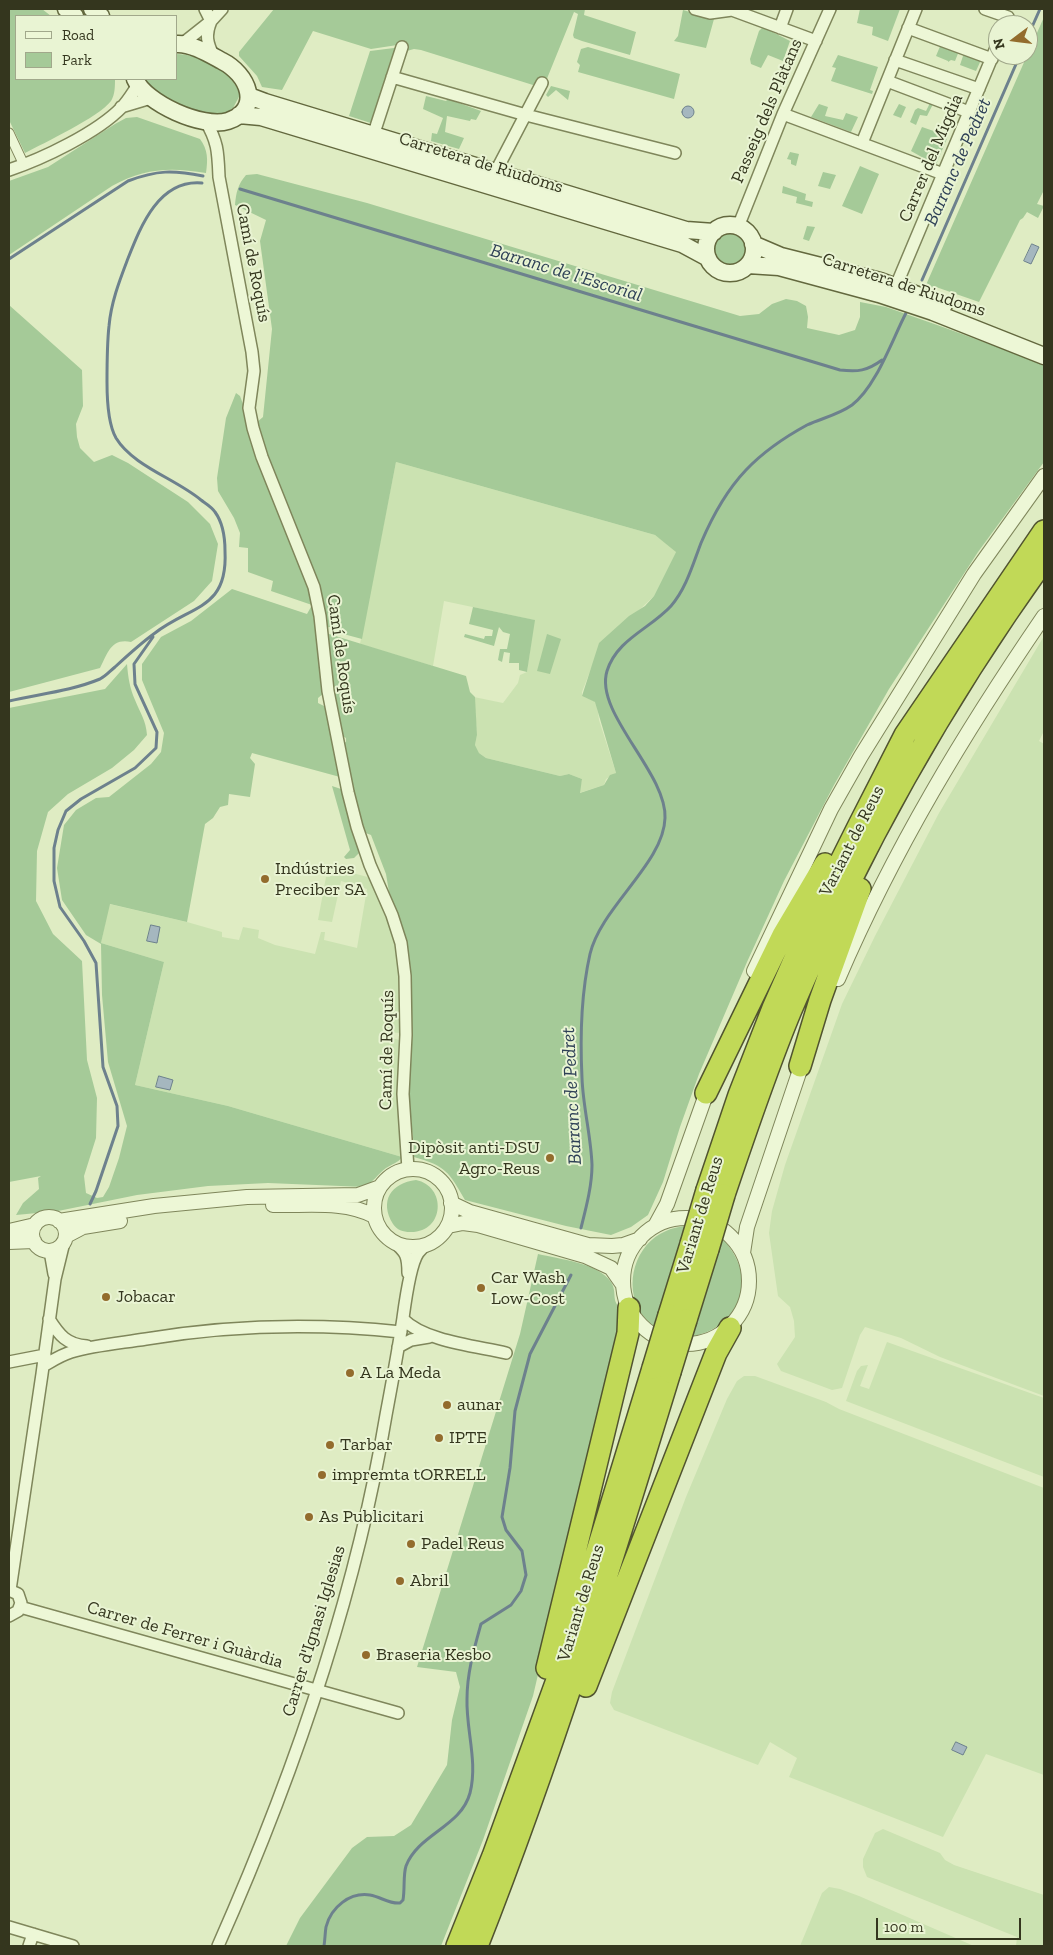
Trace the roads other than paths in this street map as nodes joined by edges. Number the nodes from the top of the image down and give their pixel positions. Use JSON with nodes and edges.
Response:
{"nodes":[{"id":1,"x":205,"y":9,"type":"edge"},
{"id":2,"x":222,"y":9,"type":"edge"},
{"id":3,"x":695,"y":9,"type":"edge"},
{"id":4,"x":787,"y":9,"type":"edge"},
{"id":5,"x":830,"y":9,"type":"edge"},
{"id":6,"x":916,"y":9,"type":"edge"},
{"id":7,"x":985,"y":9,"type":"edge"},
{"id":8,"x":732,"y":10,"type":"edge"},
{"id":9,"x":1002,"y":15,"type":"edge"},
{"id":10,"x":211,"y":21,"type":"junction"},
{"id":11,"x":780,"y":28,"type":"junction"},
{"id":12,"x":908,"y":28,"type":"junction"},
{"id":13,"x":816,"y":41,"type":"junction"},
{"id":14,"x":179,"y":44,"type":"edge"},
{"id":15,"x":402,"y":47,"type":"dead end"},
{"id":16,"x":215,"y":57,"type":"junction"},
{"id":17,"x":988,"y":58,"type":"edge"},
{"id":18,"x":895,"y":60,"type":"junction"},
{"id":19,"x":989,"y":65,"type":"edge"},
{"id":20,"x":392,"y":77,"type":"junction"},
{"id":21,"x":887,"y":81,"type":"junction"},
{"id":22,"x":136,"y":82,"type":"edge"},
{"id":23,"x":542,"y":83,"type":"dead end"},
{"id":24,"x":979,"y":89,"type":"junction"},
{"id":25,"x":249,"y":96,"type":"junction"},
{"id":26,"x":151,"y":98,"type":"junction"},
{"id":27,"x":121,"y":107,"type":"junction"},
{"id":28,"x":969,"y":112,"type":"junction"},
{"id":29,"x":783,"y":114,"type":"junction"},
{"id":30,"x":526,"y":115,"type":"junction"},
{"id":31,"x":233,"y":118,"type":"junction"},
{"id":32,"x":205,"y":120,"type":"junction"},
{"id":33,"x":9,"y":133,"type":"edge"},
{"id":34,"x":373,"y":136,"type":"junction"},
{"id":35,"x":862,"y":143,"type":"junction"},
{"id":36,"x":218,"y":148,"type":"junction"},
{"id":37,"x":676,"y":154,"type":"dead end"},
{"id":38,"x":24,"y":165,"type":"junction"},
{"id":39,"x":9,"y":170,"type":"edge"},
{"id":40,"x":495,"y":173,"type":"junction"},
{"id":41,"x":943,"y":174,"type":"junction"},
{"id":42,"x":738,"y":227,"type":"junction"},
{"id":43,"x":714,"y":232,"type":"junction"},
{"id":44,"x":753,"y":244,"type":"junction"},
{"id":45,"x":708,"y":258,"type":"junction"},
{"id":46,"x":748,"y":265,"type":"junction"},
{"id":47,"x":896,"y":286,"type":"junction"},
{"id":48,"x":1044,"y":344,"type":"edge"},
{"id":49,"x":1044,"y":356,"type":"edge"},
{"id":50,"x":1044,"y":476,"type":"edge"},
{"id":51,"x":1044,"y":531,"type":"edge"},
{"id":52,"x":1044,"y":560,"type":"edge"},
{"id":53,"x":1044,"y":616,"type":"edge"},
{"id":54,"x":935,"y":728,"type":"junction"},
{"id":55,"x":906,"y":735,"type":"junction"},
{"id":56,"x":800,"y":1066,"type":"junction"},
{"id":57,"x":706,"y":1093,"type":"junction"},
{"id":58,"x":408,"y":1169,"type":"junction"},
{"id":59,"x":380,"y":1187,"type":"junction"},
{"id":60,"x":716,"y":1192,"type":"junction"},
{"id":61,"x":451,"y":1203,"type":"junction"},
{"id":62,"x":374,"y":1216,"type":"junction"},
{"id":63,"x":59,"y":1221,"type":"junction"},
{"id":64,"x":35,"y":1225,"type":"junction"},
{"id":65,"x":448,"y":1226,"type":"junction"},
{"id":66,"x":655,"y":1226,"type":"junction"},
{"id":67,"x":9,"y":1232,"type":"edge"},
{"id":68,"x":65,"y":1237,"type":"junction"},
{"id":69,"x":640,"y":1239,"type":"junction"},
{"id":70,"x":34,"y":1241,"type":"junction"},
{"id":71,"x":9,"y":1242,"type":"edge"},
{"id":72,"x":394,"y":1242,"type":"junction"},
{"id":73,"x":430,"y":1243,"type":"junction"},
{"id":74,"x":50,"y":1251,"type":"junction"},
{"id":75,"x":743,"y":1253,"type":"junction"},
{"id":76,"x":54,"y":1279,"type":"junction"},
{"id":77,"x":623,"y":1284,"type":"junction"},
{"id":78,"x":408,"y":1285,"type":"junction"},
{"id":79,"x":629,"y":1308,"type":"junction"},
{"id":80,"x":50,"y":1319,"type":"junction"},
{"id":81,"x":403,"y":1319,"type":"junction"},
{"id":82,"x":730,"y":1328,"type":"junction"},
{"id":83,"x":401,"y":1332,"type":"junction"},
{"id":84,"x":429,"y":1337,"type":"junction"},
{"id":85,"x":96,"y":1346,"type":"junction"},
{"id":86,"x":398,"y":1347,"type":"junction"},
{"id":87,"x":506,"y":1353,"type":"dead end"},
{"id":88,"x":44,"y":1360,"type":"junction"},
{"id":89,"x":9,"y":1362,"type":"edge"},
{"id":90,"x":662,"y":1370,"type":"junction"},
{"id":91,"x":9,"y":1590,"type":"edge"},
{"id":92,"x":20,"y":1606,"type":"junction"},
{"id":93,"x":9,"y":1616,"type":"edge"},
{"id":94,"x":316,"y":1690,"type":"junction"},
{"id":95,"x":398,"y":1713,"type":"dead end"},
{"id":96,"x":493,"y":1856,"type":"junction"},
{"id":97,"x":500,"y":1888,"type":"junction"},
{"id":98,"x":9,"y":1927,"type":"edge"},
{"id":99,"x":33,"y":1934,"type":"junction"},
{"id":100,"x":29,"y":1946,"type":"edge"},
{"id":101,"x":73,"y":1946,"type":"edge"},
{"id":102,"x":218,"y":1946,"type":"edge"},
{"id":103,"x":458,"y":1946,"type":"edge"},
{"id":104,"x":477,"y":1946,"type":"edge"}],
"edges":[{"from":1,"to":10,"type":"street"},
{"from":2,"to":10,"type":"street"},
{"from":3,"to":8,"type":"street"},
{"from":4,"to":11,"type":"street"},
{"from":5,"to":13,"type":"street","name":"Passeig dels Plàtans"},
{"from":6,"to":12,"type":"street"},
{"from":7,"to":9,"type":"street"},
{"from":8,"to":11,"type":"street"},
{"from":10,"to":14,"type":"street"},
{"from":10,"to":16,"type":"street"},
{"from":11,"to":13,"type":"street"},
{"from":12,"to":17,"type":"street"},
{"from":12,"to":18,"type":"street"},
{"from":13,"to":29,"type":"street","name":"Passeig dels Plàtans"},
{"from":14,"to":16,"type":"main road"},
{"from":15,"to":20,"type":"street"},
{"from":16,"to":25,"type":"main road"},
{"from":18,"to":21,"type":"street"},
{"from":18,"to":24,"type":"street"},
{"from":19,"to":24,"type":"street","name":"Carrer del Migdia"},
{"from":20,"to":30,"type":"street"},
{"from":20,"to":34,"type":"street"},
{"from":21,"to":28,"type":"street"},
{"from":21,"to":35,"type":"street"},
{"from":22,"to":26,"type":"main road","name":"Carretera de Riudoms"},
{"from":22,"to":27,"type":"street"},
{"from":23,"to":30,"type":"street"},
{"from":24,"to":28,"type":"street","name":"Carrer del Migdia"},
{"from":25,"to":31,"type":"main road"},
{"from":25,"to":34,"type":"main road","name":"Carretera de Riudoms"},
{"from":26,"to":27,"type":"street"},
{"from":26,"to":32,"type":"main road","name":"Carretera de Riudoms"},
{"from":27,"to":38,"type":"street"},
{"from":28,"to":41,"type":"street","name":"Carrer del Migdia"},
{"from":29,"to":35,"type":"street"},
{"from":29,"to":42,"type":"street","name":"Passeig dels Plàtans"},
{"from":30,"to":37,"type":"street"},
{"from":30,"to":40,"type":"street"},
{"from":31,"to":32,"type":"main road","name":"Carretera de Riudoms"},
{"from":31,"to":36,"type":"street","name":"Camí de Roquís"},
{"from":31,"to":45,"type":"main road","name":"Carretera de Riudoms"},
{"from":32,"to":36,"type":"street","name":"Camí de Roquís"},
{"from":33,"to":38,"type":"street"},
{"from":34,"to":40,"type":"main road","name":"Carretera de Riudoms"},
{"from":35,"to":41,"type":"street"},
{"from":36,"to":58,"type":"street","name":"Camí de Roquís"},
{"from":38,"to":39,"type":"street"},
{"from":40,"to":43,"type":"main road","name":"Carretera de Riudoms"},
{"from":41,"to":47,"type":"street","name":"Carrer del Migdia"},
{"from":42,"to":43,"type":"main road"},
{"from":42,"to":44,"type":"main road"},
{"from":43,"to":45,"type":"main road"},
{"from":44,"to":46,"type":"main road"},
{"from":44,"to":47,"type":"main road","name":"Carretera de Riudoms"},
{"from":45,"to":46,"type":"main road"},
{"from":46,"to":49,"type":"main road","name":"Carretera de Riudoms"},
{"from":47,"to":48,"type":"main road","name":"Carretera de Riudoms"},
{"from":50,"to":57,"type":"street"},
{"from":51,"to":55,"type":"highway","name":"Variant de Reus"},
{"from":52,"to":54,"type":"highway","name":"Variant de Reus"},
{"from":53,"to":56,"type":"street"},
{"from":54,"to":56,"type":"highway"},
{"from":54,"to":60,"type":"highway","name":"Variant de Reus"},
{"from":55,"to":57,"type":"highway"},
{"from":55,"to":60,"type":"highway","name":"Variant de Reus"},
{"from":56,"to":75,"type":"street"},
{"from":57,"to":66,"type":"street"},
{"from":58,"to":59,"type":"street"},
{"from":58,"to":61,"type":"street"},
{"from":59,"to":62,"type":"street"},
{"from":59,"to":63,"type":"street"},
{"from":60,"to":90,"type":"highway","name":"Variant de Reus","bridge":true},
{"from":61,"to":65,"type":"street"},
{"from":61,"to":69,"type":"street"},
{"from":62,"to":68,"type":"street"},
{"from":62,"to":72,"type":"street"},
{"from":63,"to":64,"type":"street"},
{"from":63,"to":68,"type":"street"},
{"from":64,"to":67,"type":"street"},
{"from":64,"to":70,"type":"street"},
{"from":65,"to":73,"type":"street"},
{"from":65,"to":77,"type":"street"},
{"from":66,"to":69,"type":"street"},
{"from":66,"to":75,"type":"street"},
{"from":68,"to":74,"type":"street"},
{"from":68,"to":76,"type":"street"},
{"from":69,"to":77,"type":"street"},
{"from":70,"to":71,"type":"street"},
{"from":70,"to":74,"type":"street"},
{"from":72,"to":73,"type":"street"},
{"from":72,"to":78,"type":"street","name":"Carrer d'Ignasi Iglesias"},
{"from":73,"to":78,"type":"street","name":"Carrer d'Ignasi Iglesias"},
{"from":74,"to":76,"type":"street"},
{"from":75,"to":82,"type":"street"},
{"from":76,"to":80,"type":"street"},
{"from":77,"to":79,"type":"street"},
{"from":78,"to":81,"type":"street","name":"Carrer d'Ignasi Iglesias"},
{"from":79,"to":82,"type":"street"},
{"from":79,"to":96,"type":"highway"},
{"from":80,"to":85,"type":"street"},
{"from":80,"to":88,"type":"street"},
{"from":81,"to":83,"type":"street","name":"Carrer d'Ignasi Iglesias"},
{"from":81,"to":84,"type":"street"},
{"from":82,"to":97,"type":"highway"},
{"from":83,"to":85,"type":"street"},
{"from":83,"to":86,"type":"street","name":"Carrer d'Ignasi Iglesias"},
{"from":84,"to":86,"type":"street"},
{"from":84,"to":87,"type":"street"},
{"from":85,"to":88,"type":"street"},
{"from":86,"to":94,"type":"street","name":"Carrer d'Ignasi Iglesias"},
{"from":88,"to":89,"type":"street"},
{"from":88,"to":91,"type":"street"},
{"from":90,"to":96,"type":"highway","name":"Variant de Reus"},
{"from":90,"to":97,"type":"highway","name":"Variant de Reus"},
{"from":91,"to":92,"type":"street"},
{"from":92,"to":93,"type":"street"},
{"from":92,"to":94,"type":"street","name":"Carrer de Ferrer i Guàrdia"},
{"from":94,"to":95,"type":"street","name":"Carrer de Ferrer i Guàrdia"},
{"from":94,"to":102,"type":"street","name":"Carrer d'Ignasi Iglesias"},
{"from":96,"to":103,"type":"highway","name":"Variant de Reus"},
{"from":97,"to":104,"type":"highway","name":"Variant de Reus"},
{"from":98,"to":99,"type":"street"},
{"from":99,"to":100,"type":"street"},
{"from":99,"to":101,"type":"street"}]}
